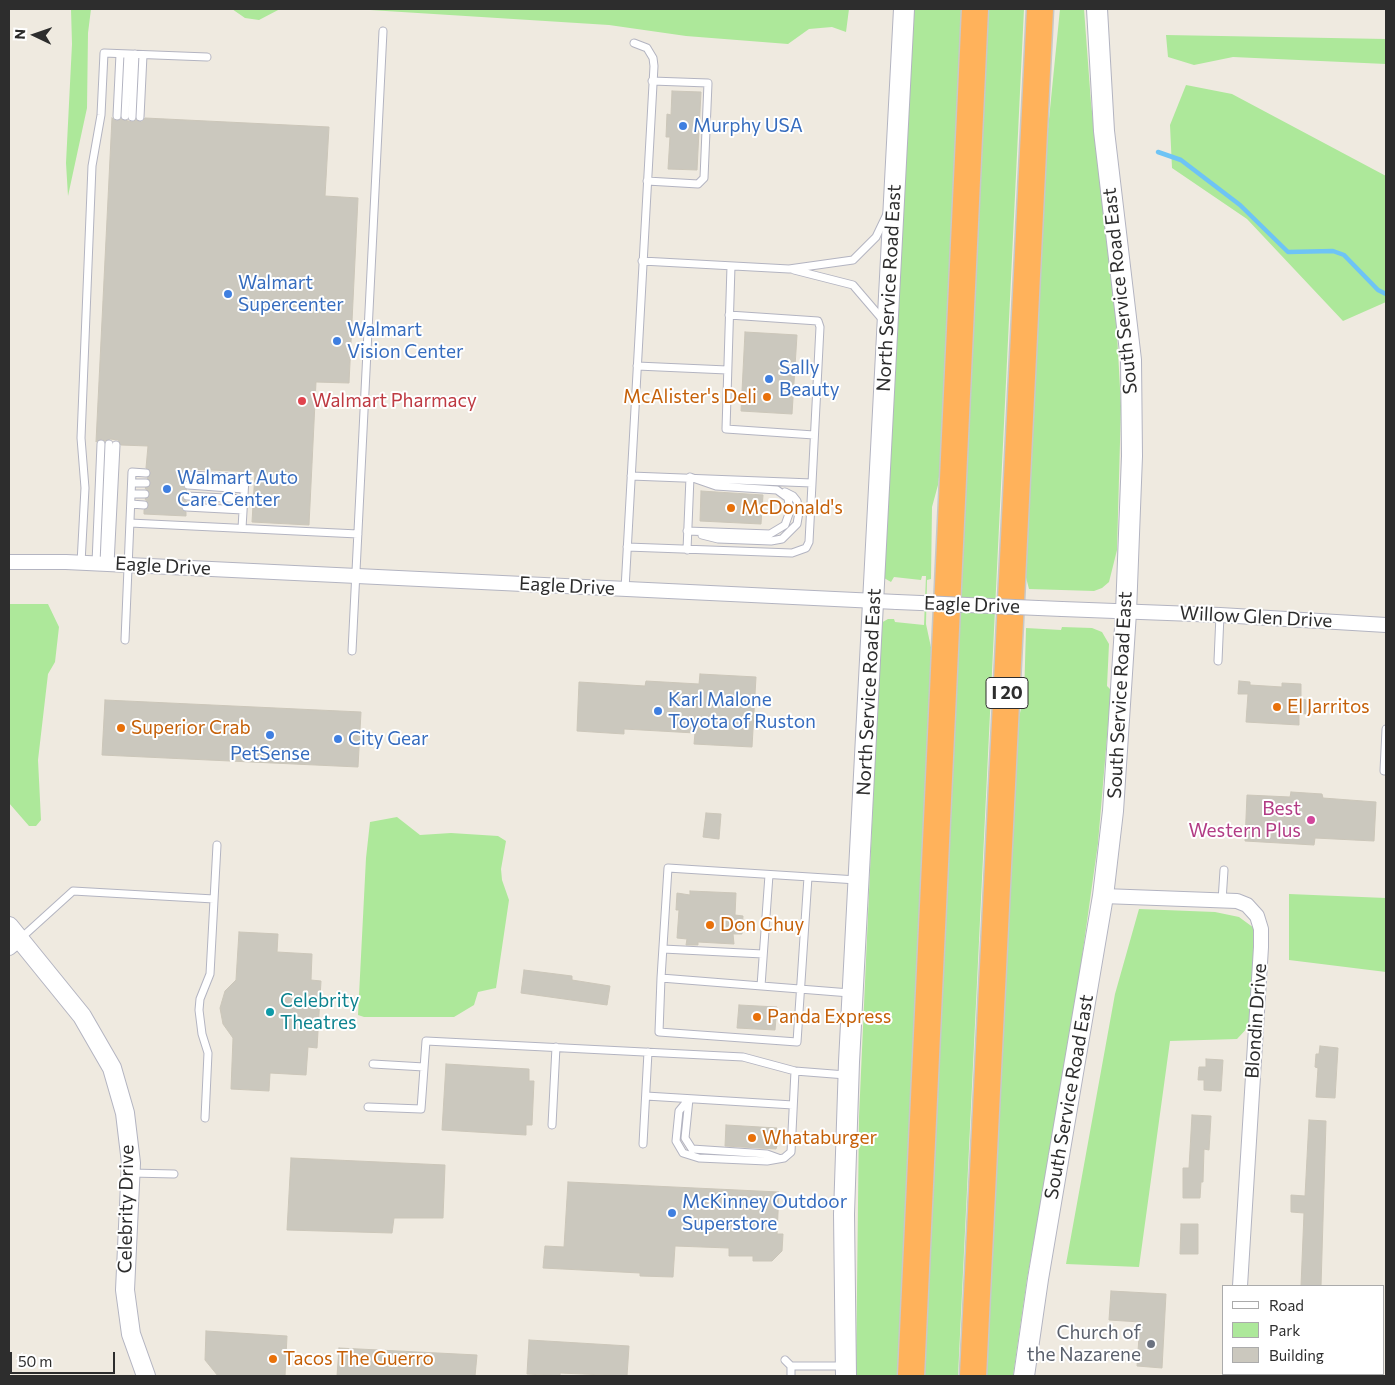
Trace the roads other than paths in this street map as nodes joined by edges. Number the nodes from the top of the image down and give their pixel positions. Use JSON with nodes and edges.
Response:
{"nodes":[{"id":1,"x":904,"y":9,"type":"edge"},
{"id":2,"x":975,"y":9,"type":"edge"},
{"id":3,"x":1040,"y":9,"type":"edge"},
{"id":4,"x":1097,"y":9,"type":"edge"},
{"id":5,"x":383,"y":30,"type":"dead end"},
{"id":6,"x":634,"y":43,"type":"dead end"},
{"id":7,"x":132,"y":54,"type":"junction"},
{"id":8,"x":206,"y":57,"type":"dead end"},
{"id":9,"x":652,"y":81,"type":"junction"},
{"id":10,"x":647,"y":182,"type":"junction"},
{"id":11,"x":892,"y":202,"type":"junction"},
{"id":12,"x":642,"y":261,"type":"junction"},
{"id":13,"x":731,"y":266,"type":"junction"},
{"id":14,"x":789,"y":269,"type":"junction"},
{"id":15,"x":729,"y":315,"type":"junction"},
{"id":16,"x":886,"y":324,"type":"junction"},
{"id":17,"x":637,"y":366,"type":"junction"},
{"id":18,"x":726,"y":370,"type":"junction"},
{"id":19,"x":814,"y":435,"type":"junction"},
{"id":20,"x":146,"y":473,"type":"dead end"},
{"id":21,"x":188,"y":475,"type":"dead end"},
{"id":22,"x":631,"y":476,"type":"junction"},
{"id":23,"x":690,"y":477,"type":"junction"},
{"id":24,"x":132,"y":483,"type":"junction"},
{"id":25,"x":146,"y":483,"type":"dead end"},
{"id":26,"x":812,"y":483,"type":"junction"},
{"id":27,"x":188,"y":485,"type":"dead end"},
{"id":28,"x":244,"y":488,"type":"junction"},
{"id":29,"x":131,"y":494,"type":"junction"},
{"id":30,"x":145,"y":494,"type":"dead end"},
{"id":31,"x":187,"y":496,"type":"dead end"},
{"id":32,"x":244,"y":499,"type":"junction"},
{"id":33,"x":131,"y":504,"type":"junction"},
{"id":34,"x":144,"y":505,"type":"dead end"},
{"id":35,"x":186,"y":507,"type":"dead end"},
{"id":36,"x":243,"y":510,"type":"junction"},
{"id":37,"x":130,"y":523,"type":"junction"},
{"id":38,"x":242,"y":528,"type":"junction"},
{"id":39,"x":688,"y":531,"type":"junction"},
{"id":40,"x":358,"y":534,"type":"junction"},
{"id":41,"x":627,"y":547,"type":"junction"},
{"id":42,"x":687,"y":550,"type":"junction"},
{"id":43,"x":9,"y":562,"type":"edge"},
{"id":44,"x":81,"y":562,"type":"junction"},
{"id":45,"x":103,"y":564,"type":"junction"},
{"id":46,"x":128,"y":565,"type":"junction"},
{"id":47,"x":356,"y":576,"type":"junction"},
{"id":48,"x":625,"y":589,"type":"junction"},
{"id":49,"x":875,"y":601,"type":"junction"},
{"id":50,"x":1126,"y":612,"type":"junction"},
{"id":51,"x":1220,"y":615,"type":"junction"},
{"id":52,"x":1386,"y":625,"type":"edge"},
{"id":53,"x":125,"y":640,"type":"dead end"},
{"id":54,"x":352,"y":651,"type":"dead end"},
{"id":55,"x":1218,"y":661,"type":"dead end"},
{"id":56,"x":1386,"y":729,"type":"edge"},
{"id":57,"x":1384,"y":772,"type":"dead end"},
{"id":58,"x":217,"y":845,"type":"dead end"},
{"id":59,"x":1224,"y":870,"type":"dead end"},
{"id":60,"x":768,"y":875,"type":"junction"},
{"id":61,"x":808,"y":877,"type":"junction"},
{"id":62,"x":859,"y":880,"type":"junction"},
{"id":63,"x":1103,"y":896,"type":"junction"},
{"id":64,"x":214,"y":899,"type":"junction"},
{"id":65,"x":1222,"y":901,"type":"junction"},
{"id":66,"x":12,"y":938,"type":"edge"},
{"id":67,"x":663,"y":949,"type":"junction"},
{"id":68,"x":763,"y":954,"type":"junction"},
{"id":69,"x":661,"y":978,"type":"junction"},
{"id":70,"x":761,"y":986,"type":"junction"},
{"id":71,"x":800,"y":989,"type":"junction"},
{"id":72,"x":853,"y":993,"type":"junction"},
{"id":73,"x":556,"y":1047,"type":"junction"},
{"id":74,"x":648,"y":1052,"type":"junction"},
{"id":75,"x":373,"y":1064,"type":"dead end"},
{"id":76,"x":424,"y":1067,"type":"junction"},
{"id":77,"x":795,"y":1071,"type":"junction"},
{"id":78,"x":849,"y":1076,"type":"junction"},
{"id":79,"x":646,"y":1096,"type":"junction"},
{"id":80,"x":689,"y":1099,"type":"junction"},
{"id":81,"x":793,"y":1104,"type":"junction"},
{"id":82,"x":368,"y":1107,"type":"dead end"},
{"id":83,"x":205,"y":1118,"type":"dead end"},
{"id":84,"x":552,"y":1125,"type":"dead end"},
{"id":85,"x":643,"y":1144,"type":"dead end"},
{"id":86,"x":130,"y":1173,"type":"junction"},
{"id":87,"x":174,"y":1174,"type":"dead end"},
{"id":88,"x":1240,"y":1285,"type":"edge"},
{"id":89,"x":784,"y":1360,"type":"dead end"},
{"id":90,"x":791,"y":1366,"type":"junction"},
{"id":91,"x":846,"y":1371,"type":"edge"},
{"id":92,"x":146,"y":1376,"type":"edge"},
{"id":93,"x":791,"y":1376,"type":"edge"},
{"id":94,"x":910,"y":1376,"type":"edge"},
{"id":95,"x":973,"y":1376,"type":"edge"},
{"id":96,"x":1024,"y":1376,"type":"edge"}],
"edges":[{"from":1,"to":11,"type":"main road","name":"North Service Road East"},
{"from":2,"to":94,"type":"highway"},
{"from":3,"to":95,"type":"highway","number":"I 20"},
{"from":4,"to":50,"type":"main road","name":"South Service Road East"},
{"from":5,"to":40,"type":"lane"},
{"from":6,"to":9,"type":"lane"},
{"from":7,"to":7,"type":"lane"},
{"from":7,"to":8,"type":"lane"},
{"from":7,"to":44,"type":"lane"},
{"from":9,"to":10,"type":"lane"},
{"from":9,"to":10,"type":"lane"},
{"from":10,"to":12,"type":"lane"},
{"from":11,"to":14,"type":"lane"},
{"from":11,"to":16,"type":"main road","name":"North Service Road East"},
{"from":12,"to":13,"type":"lane"},
{"from":12,"to":17,"type":"lane"},
{"from":13,"to":14,"type":"lane"},
{"from":13,"to":15,"type":"lane"},
{"from":14,"to":16,"type":"lane"},
{"from":15,"to":18,"type":"lane"},
{"from":15,"to":19,"type":"lane"},
{"from":16,"to":49,"type":"main road","name":"North Service Road East"},
{"from":17,"to":18,"type":"lane"},
{"from":17,"to":22,"type":"lane"},
{"from":18,"to":19,"type":"lane"},
{"from":19,"to":26,"type":"lane"},
{"from":20,"to":24,"type":"lane"},
{"from":21,"to":28,"type":"lane"},
{"from":22,"to":23,"type":"lane"},
{"from":22,"to":41,"type":"lane"},
{"from":23,"to":26,"type":"lane"},
{"from":23,"to":39,"type":"lane"},
{"from":23,"to":39,"type":"lane"},
{"from":24,"to":25,"type":"lane"},
{"from":24,"to":29,"type":"lane"},
{"from":26,"to":42,"type":"lane"},
{"from":27,"to":28,"type":"lane"},
{"from":28,"to":32,"type":"lane"},
{"from":29,"to":30,"type":"lane"},
{"from":29,"to":33,"type":"lane"},
{"from":31,"to":32,"type":"lane"},
{"from":32,"to":36,"type":"lane"},
{"from":33,"to":34,"type":"lane"},
{"from":33,"to":37,"type":"lane"},
{"from":35,"to":36,"type":"lane"},
{"from":36,"to":38,"type":"lane"},
{"from":37,"to":38,"type":"lane"},
{"from":37,"to":46,"type":"lane"},
{"from":38,"to":40,"type":"lane"},
{"from":39,"to":42,"type":"lane"},
{"from":40,"to":47,"type":"lane"},
{"from":41,"to":42,"type":"lane"},
{"from":41,"to":48,"type":"lane"},
{"from":43,"to":44,"type":"street","name":"Eagle Drive"},
{"from":44,"to":45,"type":"street","name":"Eagle Drive"},
{"from":45,"to":45,"type":"lane"},
{"from":45,"to":46,"type":"street","name":"Eagle Drive"},
{"from":46,"to":47,"type":"street","name":"Eagle Drive"},
{"from":46,"to":53,"type":"lane"},
{"from":47,"to":48,"type":"street","name":"Eagle Drive"},
{"from":47,"to":54,"type":"lane"},
{"from":48,"to":49,"type":"street","name":"Eagle Drive"},
{"from":49,"to":50,"type":"street","name":"Eagle Drive","bridge":true},
{"from":49,"to":62,"type":"main road","name":"North Service Road East"},
{"from":50,"to":51,"type":"street","name":"Willow Glen Drive"},
{"from":50,"to":63,"type":"main road","name":"South Service Road East"},
{"from":51,"to":52,"type":"street","name":"Willow Glen Drive"},
{"from":51,"to":55,"type":"lane"},
{"from":56,"to":57,"type":"lane"},
{"from":58,"to":64,"type":"lane"},
{"from":59,"to":65,"type":"lane"},
{"from":60,"to":61,"type":"lane"},
{"from":60,"to":67,"type":"lane"},
{"from":60,"to":68,"type":"lane"},
{"from":61,"to":62,"type":"lane"},
{"from":61,"to":71,"type":"lane"},
{"from":62,"to":72,"type":"main road","name":"North Service Road East"},
{"from":63,"to":65,"type":"street","name":"Blondin Drive"},
{"from":63,"to":96,"type":"main road","name":"South Service Road East"},
{"from":64,"to":66,"type":"lane"},
{"from":64,"to":83,"type":"lane"},
{"from":65,"to":88,"type":"street","name":"Blondin Drive"},
{"from":66,"to":86,"type":"street","name":"Celebrity Drive"},
{"from":67,"to":68,"type":"lane"},
{"from":67,"to":69,"type":"lane"},
{"from":68,"to":70,"type":"lane"},
{"from":69,"to":70,"type":"lane"},
{"from":69,"to":71,"type":"lane"},
{"from":70,"to":71,"type":"lane"},
{"from":71,"to":72,"type":"lane"},
{"from":72,"to":78,"type":"main road","name":"North Service Road East"},
{"from":73,"to":74,"type":"lane"},
{"from":73,"to":76,"type":"lane"},
{"from":73,"to":84,"type":"lane"},
{"from":74,"to":77,"type":"lane"},
{"from":74,"to":79,"type":"lane"},
{"from":75,"to":76,"type":"lane"},
{"from":76,"to":82,"type":"lane"},
{"from":77,"to":78,"type":"lane"},
{"from":77,"to":81,"type":"lane"},
{"from":78,"to":91,"type":"main road","name":"North Service Road East"},
{"from":79,"to":80,"type":"lane"},
{"from":79,"to":85,"type":"lane"},
{"from":80,"to":81,"type":"lane"},
{"from":80,"to":81,"type":"lane"},
{"from":86,"to":87,"type":"lane"},
{"from":86,"to":92,"type":"street","name":"Celebrity Drive"},
{"from":89,"to":90,"type":"lane"},
{"from":90,"to":91,"type":"lane"},
{"from":90,"to":93,"type":"lane"}]}
